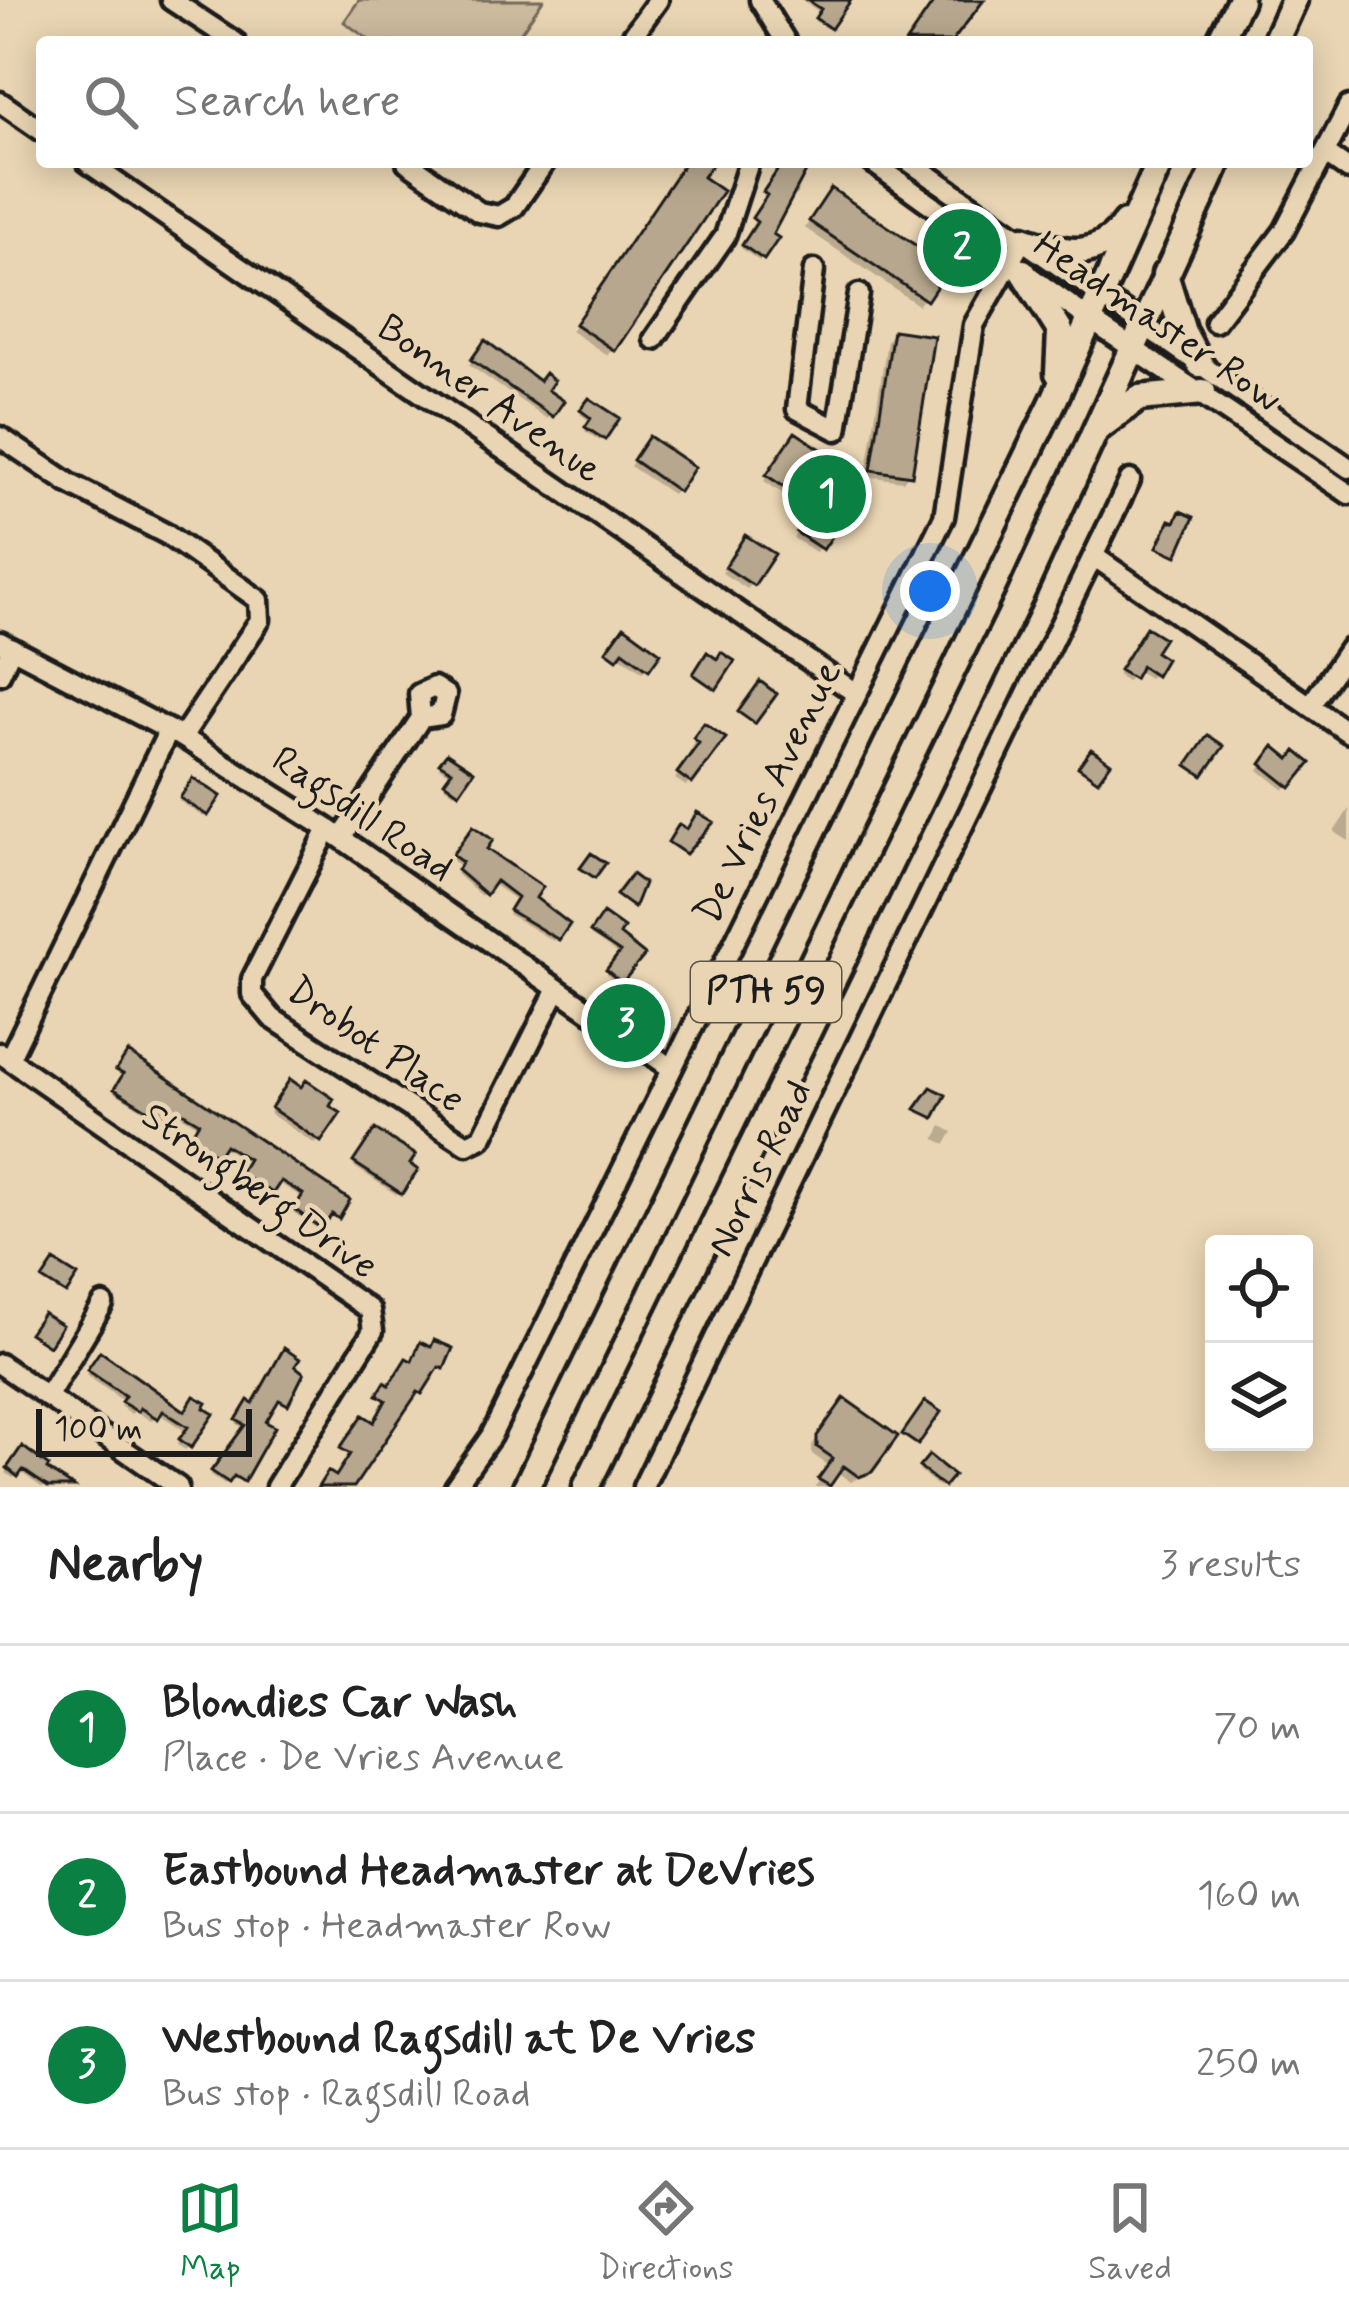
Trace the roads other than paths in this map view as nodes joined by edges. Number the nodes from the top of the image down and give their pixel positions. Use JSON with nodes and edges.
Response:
{"nodes":[{"id":1,"x":171,"y":0,"type":"edge"},
{"id":2,"x":658,"y":0,"type":"edge"},
{"id":3,"x":760,"y":0,"type":"edge"},
{"id":4,"x":1240,"y":0,"type":"edge"},
{"id":5,"x":1294,"y":0,"type":"edge"},
{"id":6,"x":226,"y":36,"type":"edge"},
{"id":7,"x":632,"y":36,"type":"edge"},
{"id":8,"x":782,"y":36,"type":"edge"},
{"id":9,"x":1222,"y":36,"type":"edge"},
{"id":10,"x":1278,"y":36,"type":"edge"},
{"id":11,"x":0,"y":102,"type":"edge"},
{"id":12,"x":1349,"y":106,"type":"edge"},
{"id":13,"x":36,"y":127,"type":"edge"},
{"id":14,"x":1326,"y":154,"type":"junction"},
{"id":15,"x":96,"y":168,"type":"edge"},
{"id":16,"x":416,"y":168,"type":"edge"},
{"id":17,"x":541,"y":168,"type":"edge"},
{"id":18,"x":747,"y":168,"type":"edge"},
{"id":19,"x":879,"y":168,"type":"edge"},
{"id":20,"x":915,"y":168,"type":"edge"},
{"id":21,"x":919,"y":168,"type":"edge"},
{"id":22,"x":1157,"y":168,"type":"edge"},
{"id":23,"x":1215,"y":168,"type":"edge"},
{"id":24,"x":1349,"y":170,"type":"edge"},
{"id":25,"x":908,"y":191,"type":"junction"},
{"id":26,"x":1143,"y":196,"type":"junction"},
{"id":27,"x":1023,"y":239,"type":"junction"},
{"id":28,"x":1015,"y":266,"type":"junction"},
{"id":29,"x":814,"y":270,"type":"dead end"},
{"id":30,"x":1166,"y":274,"type":"junction"},
{"id":31,"x":1098,"y":293,"type":"junction"},
{"id":32,"x":859,"y":294,"type":"dead end"},
{"id":33,"x":1089,"y":319,"type":"junction"},
{"id":34,"x":1215,"y":322,"type":"dead end"},
{"id":35,"x":1138,"y":336,"type":"junction"},
{"id":36,"x":654,"y":338,"type":"dead end"},
{"id":37,"x":1200,"y":364,"type":"junction"},
{"id":38,"x":1202,"y":392,"type":"junction"},
{"id":39,"x":1054,"y":398,"type":"junction"},
{"id":40,"x":1090,"y":434,"type":"junction"},
{"id":41,"x":0,"y":437,"type":"edge"},
{"id":42,"x":1349,"y":468,"type":"edge"},
{"id":43,"x":1130,"y":480,"type":"dead end"},
{"id":44,"x":1349,"y":494,"type":"edge"},
{"id":45,"x":1095,"y":556,"type":"junction"},
{"id":46,"x":6,"y":645,"type":"edge"},
{"id":47,"x":1349,"y":650,"type":"edge"},
{"id":48,"x":0,"y":674,"type":"edge"},
{"id":49,"x":854,"y":692,"type":"junction"},
{"id":50,"x":1310,"y":706,"type":"junction"},
{"id":51,"x":421,"y":718,"type":"dead end"},
{"id":52,"x":176,"y":733,"type":"junction"},
{"id":53,"x":1349,"y":733,"type":"edge"},
{"id":54,"x":335,"y":833,"type":"junction"},
{"id":55,"x":557,"y":989,"type":"junction"},
{"id":56,"x":4,"y":1056,"type":"edge"},
{"id":57,"x":671,"y":1068,"type":"junction"},
{"id":58,"x":103,"y":1304,"type":"dead end"},
{"id":59,"x":0,"y":1364,"type":"edge"},
{"id":60,"x":47,"y":1397,"type":"junction"},
{"id":61,"x":178,"y":1487,"type":"edge"},
{"id":62,"x":276,"y":1487,"type":"edge"},
{"id":63,"x":455,"y":1487,"type":"edge"},
{"id":64,"x":526,"y":1487,"type":"edge"},
{"id":65,"x":586,"y":1487,"type":"edge"},
{"id":66,"x":643,"y":1487,"type":"edge"}],
"edges":[{"from":1,"to":6,"type":"street"},
{"from":2,"to":7,"type":"street"},
{"from":3,"to":8,"type":"street"},
{"from":4,"to":9,"type":"main road"},
{"from":5,"to":10,"type":"main road"},
{"from":11,"to":13,"type":"street"},
{"from":12,"to":14,"type":"street"},
{"from":14,"to":24,"type":"street"},
{"from":14,"to":34,"type":"street"},
{"from":15,"to":49,"type":"street","name":"Bonner Avenue"},
{"from":16,"to":17,"type":"street"},
{"from":18,"to":36,"type":"street"},
{"from":19,"to":25,"type":"street","name":"Headmaster Row"},
{"from":20,"to":25,"type":"street"},
{"from":21,"to":27,"type":"street","name":"Headmaster Row"},
{"from":22,"to":26,"type":"main road","number":"PTH 59"},
{"from":23,"to":30,"type":"main road","number":"PTH 59"},
{"from":25,"to":28,"type":"street","name":"Headmaster Row"},
{"from":26,"to":27,"type":"main road"},
{"from":26,"to":31,"type":"main road","number":"PTH 59"},
{"from":27,"to":28,"type":"street","name":"De Vries Avenue"},
{"from":27,"to":31,"type":"street","name":"Headmaster Row"},
{"from":28,"to":33,"type":"street","name":"Headmaster Row"},
{"from":28,"to":39,"type":"main road"},
{"from":28,"to":49,"type":"street","name":"De Vries Avenue"},
{"from":29,"to":32,"type":"street"},
{"from":30,"to":35,"type":"main road","number":"PTH 59"},
{"from":30,"to":37,"type":"main road"},
{"from":31,"to":33,"type":"main road","number":"PTH 59"},
{"from":31,"to":35,"type":"street","name":"Headmaster Row"},
{"from":33,"to":35,"type":"street","name":"Headmaster Row"},
{"from":33,"to":39,"type":"main road","number":"PTH 59"},
{"from":35,"to":37,"type":"street","name":"Headmaster Row"},
{"from":35,"to":38,"type":"street","name":"Headmaster Row"},
{"from":35,"to":40,"type":"main road","number":"PTH 59"},
{"from":37,"to":42,"type":"street","name":"Headmaster Row"},
{"from":38,"to":40,"type":"main road"},
{"from":38,"to":44,"type":"street","name":"Headmaster Row"},
{"from":39,"to":64,"type":"main road","number":"PTH 59"},
{"from":40,"to":65,"type":"main road","number":"PTH 59"},
{"from":41,"to":52,"type":"street"},
{"from":43,"to":45,"type":"street","name":"Norris Road"},
{"from":45,"to":50,"type":"street"},
{"from":45,"to":66,"type":"street","name":"Norris Road"},
{"from":46,"to":48,"type":"street"},
{"from":46,"to":52,"type":"street","name":"Ragsdill Road"},
{"from":47,"to":50,"type":"street"},
{"from":49,"to":57,"type":"street","name":"De Vries Avenue"},
{"from":50,"to":53,"type":"street"},
{"from":51,"to":54,"type":"street"},
{"from":52,"to":54,"type":"street","name":"Ragsdill Road"},
{"from":52,"to":56,"type":"street"},
{"from":54,"to":55,"type":"street","name":"Ragsdill Road"},
{"from":54,"to":55,"type":"street","name":"Drobot Place"},
{"from":55,"to":57,"type":"street","name":"Ragsdill Road"},
{"from":56,"to":62,"type":"street","name":"Strongberg Drive"},
{"from":57,"to":63,"type":"street","name":"De Vries Avenue"},
{"from":58,"to":60,"type":"street"},
{"from":59,"to":60,"type":"street"},
{"from":60,"to":61,"type":"street"}]}
